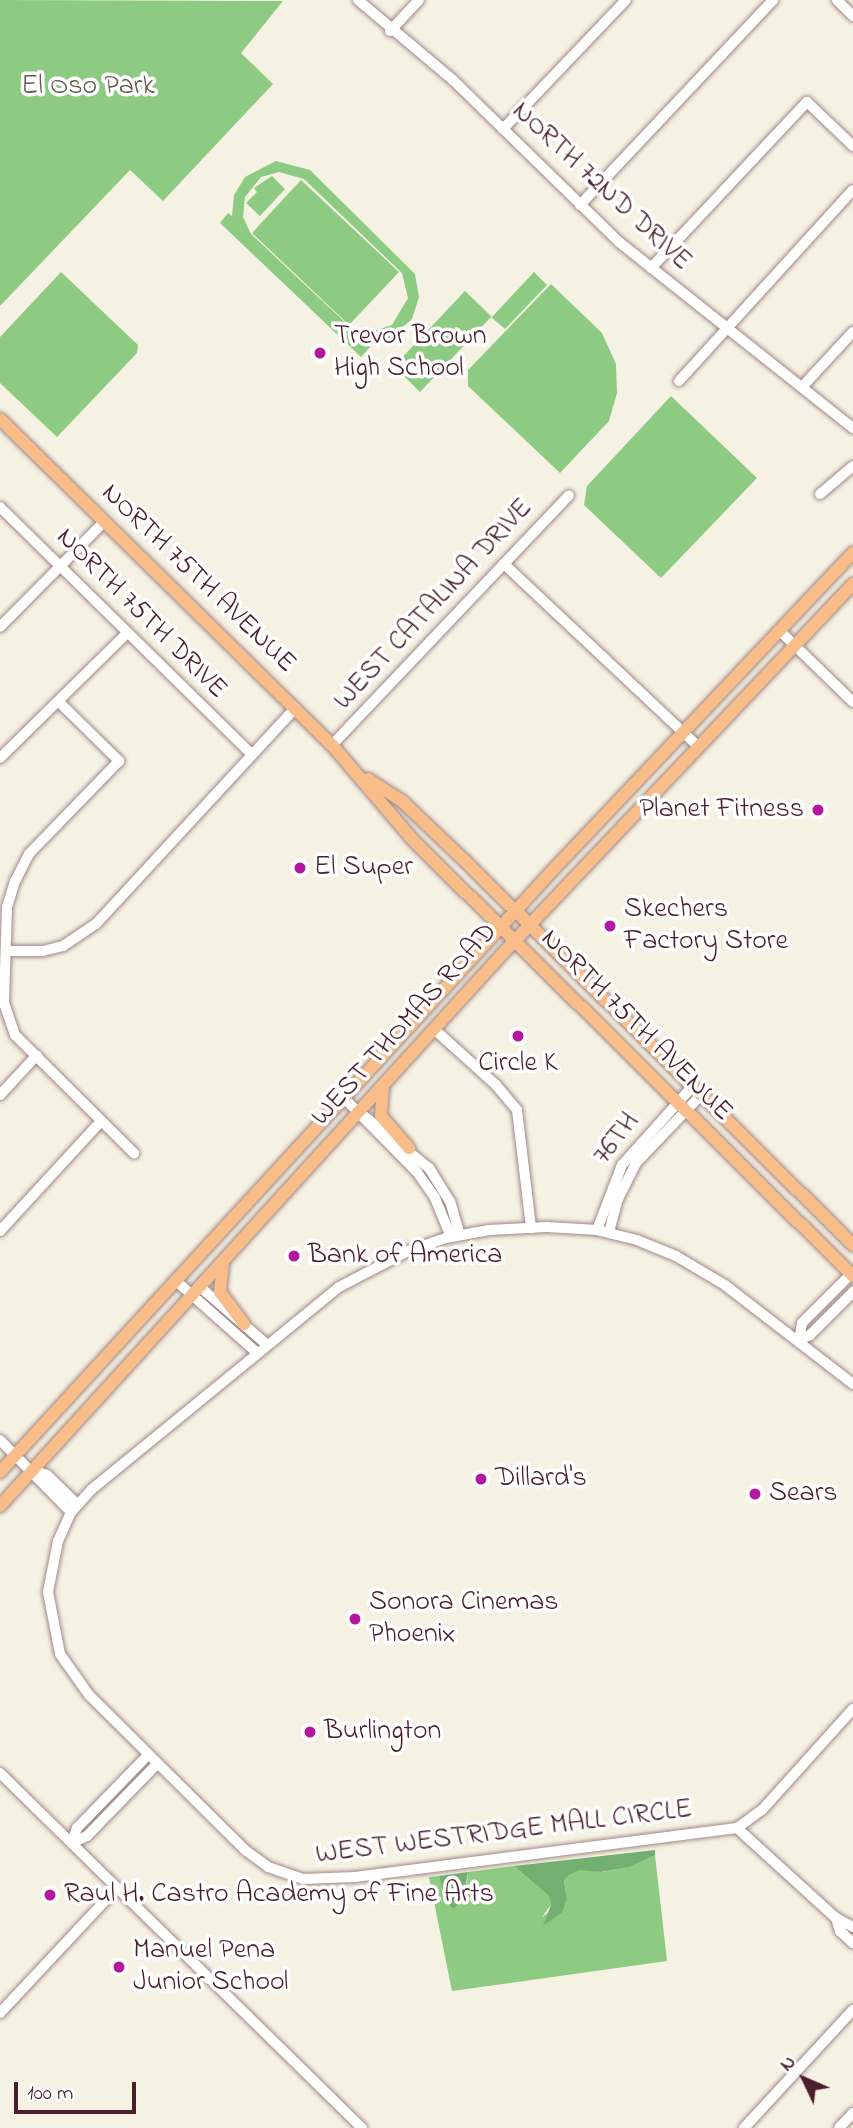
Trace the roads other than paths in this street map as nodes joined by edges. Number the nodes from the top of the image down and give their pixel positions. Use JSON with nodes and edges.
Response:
{"nodes":[{"id":1,"x":358,"y":0,"type":"edge"},
{"id":2,"x":419,"y":0,"type":"edge"},
{"id":3,"x":626,"y":0,"type":"edge"},
{"id":4,"x":774,"y":0,"type":"edge"},
{"id":5,"x":837,"y":0,"type":"edge"},
{"id":6,"x":853,"y":16,"type":"edge"},
{"id":7,"x":390,"y":31,"type":"junction"},
{"id":8,"x":503,"y":129,"type":"junction"},
{"id":9,"x":853,"y":146,"type":"edge"},
{"id":10,"x":853,"y":190,"type":"edge"},
{"id":11,"x":580,"y":205,"type":"junction"},
{"id":12,"x":651,"y":268,"type":"junction"},
{"id":13,"x":726,"y":327,"type":"junction"},
{"id":14,"x":853,"y":332,"type":"edge"},
{"id":15,"x":679,"y":382,"type":"dead end"},
{"id":16,"x":802,"y":387,"type":"junction"},
{"id":17,"x":0,"y":418,"type":"edge"},
{"id":18,"x":853,"y":428,"type":"edge"},
{"id":19,"x":853,"y":466,"type":"edge"},
{"id":20,"x":820,"y":494,"type":"dead end"},
{"id":21,"x":569,"y":495,"type":"dead end"},
{"id":22,"x":0,"y":507,"type":"edge"},
{"id":23,"x":104,"y":522,"type":"junction"},
{"id":24,"x":853,"y":553,"type":"edge"},
{"id":25,"x":504,"y":564,"type":"junction"},
{"id":26,"x":60,"y":566,"type":"junction"},
{"id":27,"x":853,"y":584,"type":"edge"},
{"id":28,"x":0,"y":627,"type":"edge"},
{"id":29,"x":779,"y":630,"type":"junction"},
{"id":30,"x":127,"y":633,"type":"junction"},
{"id":31,"x":795,"y":645,"type":"junction"},
{"id":32,"x":58,"y":701,"type":"junction"},
{"id":33,"x":853,"y":702,"type":"edge"},
{"id":34,"x":295,"y":708,"type":"junction"},
{"id":35,"x":684,"y":732,"type":"junction"},
{"id":36,"x":332,"y":745,"type":"junction"},
{"id":37,"x":699,"y":747,"type":"junction"},
{"id":38,"x":251,"y":754,"type":"junction"},
{"id":39,"x":0,"y":758,"type":"edge"},
{"id":40,"x":362,"y":775,"type":"junction"},
{"id":41,"x":516,"y":911,"type":"junction"},
{"id":42,"x":530,"y":925,"type":"junction"},
{"id":43,"x":501,"y":927,"type":"junction"},
{"id":44,"x":515,"y":941,"type":"junction"},
{"id":45,"x":7,"y":951,"type":"junction"},
{"id":46,"x":434,"y":1030,"type":"junction"},
{"id":47,"x":37,"y":1055,"type":"junction"},
{"id":48,"x":384,"y":1085,"type":"junction"},
{"id":49,"x":697,"y":1090,"type":"junction"},
{"id":50,"x":0,"y":1095,"type":"edge"},
{"id":51,"x":343,"y":1097,"type":"junction"},
{"id":52,"x":682,"y":1106,"type":"junction"},
{"id":53,"x":359,"y":1112,"type":"junction"},
{"id":54,"x":101,"y":1121,"type":"junction"},
{"id":55,"x":409,"y":1148,"type":"junction"},
{"id":56,"x":135,"y":1153,"type":"dead end"},
{"id":57,"x":531,"y":1228,"type":"junction"},
{"id":58,"x":0,"y":1231,"type":"edge"},
{"id":59,"x":603,"y":1231,"type":"junction"},
{"id":60,"x":456,"y":1236,"type":"junction"},
{"id":61,"x":853,"y":1245,"type":"edge"},
{"id":62,"x":227,"y":1256,"type":"junction"},
{"id":63,"x":852,"y":1274,"type":"edge"},
{"id":64,"x":179,"y":1276,"type":"junction"},
{"id":65,"x":195,"y":1290,"type":"junction"},
{"id":66,"x":853,"y":1292,"type":"edge"},
{"id":67,"x":244,"y":1324,"type":"junction"},
{"id":68,"x":795,"y":1337,"type":"junction"},
{"id":69,"x":265,"y":1343,"type":"junction"},
{"id":70,"x":255,"y":1351,"type":"junction"},
{"id":71,"x":853,"y":1384,"type":"edge"},
{"id":72,"x":0,"y":1440,"type":"edge"},
{"id":73,"x":15,"y":1455,"type":"junction"},
{"id":74,"x":32,"y":1470,"type":"junction"},
{"id":75,"x":0,"y":1472,"type":"edge"},
{"id":76,"x":0,"y":1506,"type":"edge"},
{"id":77,"x":74,"y":1508,"type":"junction"},
{"id":78,"x":853,"y":1709,"type":"edge"},
{"id":79,"x":153,"y":1760,"type":"junction"},
{"id":80,"x":0,"y":1773,"type":"edge"},
{"id":81,"x":737,"y":1828,"type":"junction"},
{"id":82,"x":72,"y":1843,"type":"junction"},
{"id":83,"x":117,"y":1888,"type":"junction"},
{"id":84,"x":836,"y":1918,"type":"junction"},
{"id":85,"x":853,"y":1927,"type":"edge"},
{"id":86,"x":853,"y":1943,"type":"edge"},
{"id":87,"x":853,"y":2010,"type":"edge"},
{"id":88,"x":0,"y":2012,"type":"edge"},
{"id":89,"x":853,"y":2113,"type":"edge"},
{"id":90,"x":362,"y":2128,"type":"edge"},
{"id":91,"x":744,"y":2128,"type":"edge"},
{"id":92,"x":839,"y":2128,"type":"edge"}],
"edges":[{"from":1,"to":7,"type":"street","name":"NORTH 72ND DRIVE"},
{"from":2,"to":7,"type":"street"},
{"from":3,"to":8,"type":"street"},
{"from":4,"to":11,"type":"street"},
{"from":5,"to":6,"type":"street"},
{"from":7,"to":8,"type":"street","name":"NORTH 72ND DRIVE"},
{"from":8,"to":11,"type":"street","name":"NORTH 72ND DRIVE"},
{"from":9,"to":12,"type":"street"},
{"from":10,"to":13,"type":"street"},
{"from":11,"to":12,"type":"street","name":"NORTH 72ND DRIVE"},
{"from":12,"to":13,"type":"street","name":"NORTH 72ND DRIVE"},
{"from":13,"to":15,"type":"street"},
{"from":13,"to":16,"type":"street","name":"NORTH 72ND DRIVE"},
{"from":14,"to":16,"type":"street"},
{"from":16,"to":18,"type":"street","name":"NORTH 72ND DRIVE"},
{"from":17,"to":23,"type":"main road","name":"NORTH 75TH AVENUE"},
{"from":19,"to":20,"type":"street"},
{"from":21,"to":25,"type":"street","name":"WEST CATALINA DRIVE"},
{"from":22,"to":26,"type":"street","name":"NORTH 75TH DRIVE"},
{"from":23,"to":26,"type":"street"},
{"from":23,"to":34,"type":"main road","name":"NORTH 75TH AVENUE"},
{"from":24,"to":29,"type":"main road","name":"WEST THOMAS ROAD"},
{"from":25,"to":35,"type":"street"},
{"from":25,"to":36,"type":"street","name":"WEST CATALINA DRIVE"},
{"from":26,"to":28,"type":"street"},
{"from":26,"to":30,"type":"street","name":"NORTH 75TH DRIVE"},
{"from":27,"to":31,"type":"main road","name":"WEST THOMAS ROAD"},
{"from":29,"to":31,"type":"street"},
{"from":29,"to":35,"type":"main road","name":"WEST THOMAS ROAD"},
{"from":30,"to":32,"type":"street"},
{"from":30,"to":38,"type":"street","name":"NORTH 75TH DRIVE"},
{"from":31,"to":33,"type":"street"},
{"from":31,"to":37,"type":"main road","name":"WEST THOMAS ROAD"},
{"from":32,"to":39,"type":"street"},
{"from":32,"to":45,"type":"street"},
{"from":34,"to":36,"type":"main road","name":"NORTH 75TH AVENUE"},
{"from":34,"to":38,"type":"street"},
{"from":35,"to":37,"type":"street"},
{"from":35,"to":41,"type":"main road","name":"WEST THOMAS ROAD"},
{"from":36,"to":40,"type":"main road","name":"NORTH 75TH AVENUE"},
{"from":37,"to":42,"type":"main road","name":"WEST THOMAS ROAD"},
{"from":38,"to":45,"type":"street"},
{"from":40,"to":41,"type":"main road","name":"NORTH 75TH AVENUE"},
{"from":40,"to":43,"type":"main road","name":"NORTH 75TH AVENUE"},
{"from":41,"to":42,"type":"main road","name":"NORTH 75TH AVENUE"},
{"from":41,"to":43,"type":"main road","name":"WEST THOMAS ROAD"},
{"from":42,"to":44,"type":"main road","name":"WEST THOMAS ROAD"},
{"from":42,"to":49,"type":"main road","name":"NORTH 75TH AVENUE"},
{"from":43,"to":44,"type":"main road","name":"NORTH 75TH AVENUE"},
{"from":43,"to":51,"type":"main road","name":"WEST THOMAS ROAD"},
{"from":44,"to":46,"type":"main road","name":"WEST THOMAS ROAD"},
{"from":44,"to":52,"type":"main road","name":"NORTH 75TH AVENUE"},
{"from":45,"to":47,"type":"street"},
{"from":46,"to":48,"type":"main road","name":"WEST THOMAS ROAD"},
{"from":46,"to":57,"type":"street"},
{"from":47,"to":50,"type":"street"},
{"from":47,"to":54,"type":"street"},
{"from":48,"to":53,"type":"main road","name":"WEST THOMAS ROAD"},
{"from":48,"to":55,"type":"main road"},
{"from":49,"to":52,"type":"street","name":"76TH"},
{"from":49,"to":61,"type":"main road","name":"NORTH 75TH AVENUE"},
{"from":51,"to":53,"type":"street"},
{"from":51,"to":64,"type":"main road","name":"WEST THOMAS ROAD"},
{"from":52,"to":59,"type":"street","name":"76TH"},
{"from":52,"to":63,"type":"main road","name":"NORTH 75TH AVENUE"},
{"from":53,"to":55,"type":"street"},
{"from":53,"to":60,"type":"street"},
{"from":53,"to":62,"type":"main road","name":"WEST THOMAS ROAD"},
{"from":54,"to":56,"type":"street"},
{"from":54,"to":58,"type":"street"},
{"from":55,"to":60,"type":"street"},
{"from":57,"to":59,"type":"street"},
{"from":57,"to":60,"type":"street"},
{"from":59,"to":68,"type":"street"},
{"from":60,"to":69,"type":"street"},
{"from":62,"to":65,"type":"main road","name":"WEST THOMAS ROAD"},
{"from":62,"to":67,"type":"main road"},
{"from":63,"to":68,"type":"street"},
{"from":64,"to":65,"type":"main road"},
{"from":64,"to":73,"type":"main road","name":"WEST THOMAS ROAD"},
{"from":65,"to":67,"type":"street"},
{"from":65,"to":70,"type":"street"},
{"from":65,"to":74,"type":"main road","name":"WEST THOMAS ROAD"},
{"from":66,"to":68,"type":"street"},
{"from":67,"to":69,"type":"street"},
{"from":68,"to":71,"type":"street"},
{"from":69,"to":70,"type":"street"},
{"from":70,"to":77,"type":"street"},
{"from":72,"to":73,"type":"street"},
{"from":73,"to":74,"type":"street"},
{"from":73,"to":75,"type":"main road","name":"WEST THOMAS ROAD"},
{"from":74,"to":76,"type":"main road","name":"WEST THOMAS ROAD"},
{"from":74,"to":77,"type":"street"},
{"from":77,"to":79,"type":"street","name":"WEST WESTRIDGE MALL CIRCLE"},
{"from":78,"to":81,"type":"street"},
{"from":79,"to":81,"type":"street","name":"WEST WESTRIDGE MALL CIRCLE"},
{"from":79,"to":82,"type":"street"},
{"from":80,"to":82,"type":"street"},
{"from":81,"to":84,"type":"street"},
{"from":82,"to":83,"type":"street"},
{"from":83,"to":88,"type":"street"},
{"from":83,"to":90,"type":"street"},
{"from":84,"to":85,"type":"street"},
{"from":84,"to":86,"type":"street"},
{"from":87,"to":91,"type":"street"},
{"from":89,"to":92,"type":"street"}]}
